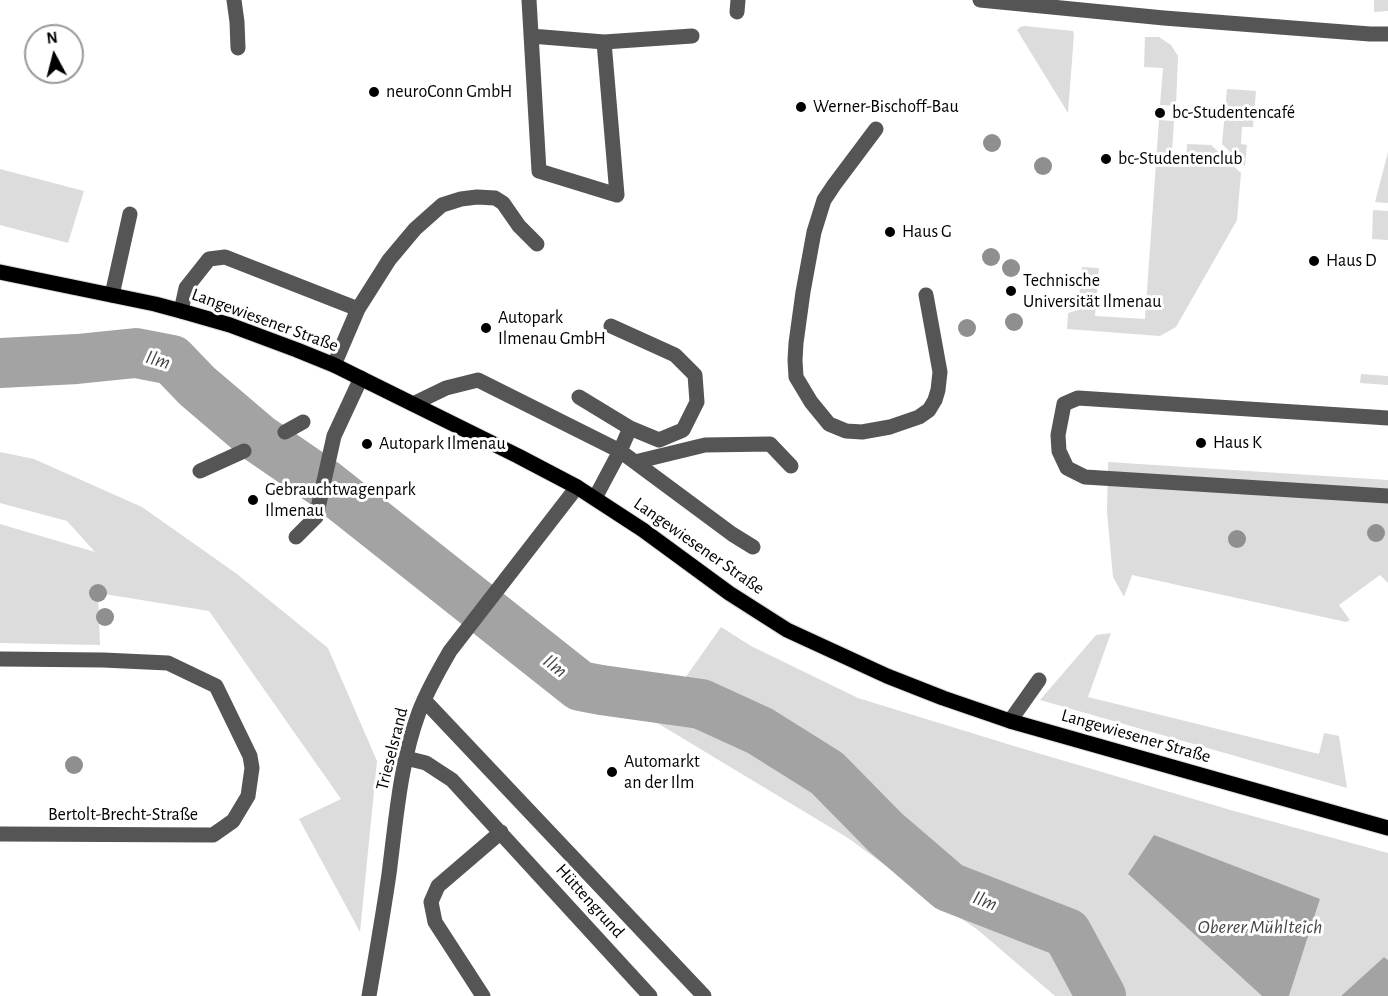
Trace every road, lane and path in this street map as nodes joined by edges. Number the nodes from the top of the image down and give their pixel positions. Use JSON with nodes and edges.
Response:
{"nodes":[{"id":1,"x":234,"y":0,"type":"edge"},
{"id":2,"x":529,"y":0,"type":"edge"},
{"id":3,"x":980,"y":0,"type":"edge"},
{"id":4,"x":1121,"y":7,"type":"edge"},
{"id":5,"x":1388,"y":34,"type":"edge"},
{"id":6,"x":531,"y":36,"type":"junction"},
{"id":7,"x":692,"y":36,"type":"dead end"},
{"id":8,"x":604,"y":42,"type":"junction"},
{"id":9,"x":238,"y":48,"type":"dead end"},
{"id":10,"x":876,"y":129,"type":"dead end"},
{"id":11,"x":130,"y":214,"type":"dead end"},
{"id":12,"x":537,"y":244,"type":"dead end"},
{"id":13,"x":0,"y":272,"type":"edge"},
{"id":14,"x":112,"y":295,"type":"junction"},
{"id":15,"x":926,"y":295,"type":"dead end"},
{"id":16,"x":358,"y":309,"type":"junction"},
{"id":17,"x":181,"y":311,"type":"junction"},
{"id":18,"x":611,"y":326,"type":"dead end"},
{"id":19,"x":334,"y":365,"type":"junction"},
{"id":20,"x":361,"y":378,"type":"junction"},
{"id":21,"x":579,"y":397,"type":"dead end"},
{"id":22,"x":413,"y":404,"type":"junction"},
{"id":23,"x":1388,"y":418,"type":"edge"},
{"id":24,"x":303,"y":422,"type":"dead end"},
{"id":25,"x":630,"y":428,"type":"junction"},
{"id":26,"x":285,"y":432,"type":"dead end"},
{"id":27,"x":244,"y":451,"type":"dead end"},
{"id":28,"x":620,"y":451,"type":"junction"},
{"id":29,"x":635,"y":462,"type":"junction"},
{"id":30,"x":791,"y":466,"type":"dead end"},
{"id":31,"x":200,"y":471,"type":"dead end"},
{"id":32,"x":577,"y":487,"type":"junction"},
{"id":33,"x":1388,"y":496,"type":"edge"},
{"id":34,"x":595,"y":498,"type":"junction"},
{"id":35,"x":296,"y":537,"type":"dead end"},
{"id":36,"x":753,"y":547,"type":"dead end"},
{"id":37,"x":0,"y":659,"type":"edge"},
{"id":38,"x":1039,"y":680,"type":"dead end"},
{"id":39,"x":424,"y":700,"type":"junction"},
{"id":40,"x":1010,"y":720,"type":"junction"},
{"id":41,"x":406,"y":758,"type":"junction"},
{"id":42,"x":1388,"y":828,"type":"edge"},
{"id":43,"x":501,"y":832,"type":"junction"},
{"id":44,"x":0,"y":834,"type":"edge"},
{"id":45,"x":369,"y":996,"type":"edge"},
{"id":46,"x":483,"y":996,"type":"edge"},
{"id":47,"x":650,"y":996,"type":"edge"},
{"id":48,"x":704,"y":996,"type":"edge"}],
"edges":[{"from":1,"to":9,"type":"street"},
{"from":2,"to":6,"type":"street"},
{"from":3,"to":4,"type":"street"},
{"from":4,"to":5,"type":"street"},
{"from":6,"to":8,"type":"street"},
{"from":6,"to":8,"type":"street"},
{"from":7,"to":8,"type":"street"},
{"from":10,"to":15,"type":"street"},
{"from":11,"to":14,"type":"street"},
{"from":12,"to":16,"type":"street"},
{"from":13,"to":14,"type":"main road","name":"Langewiesener Straße"},
{"from":14,"to":17,"type":"main road","name":"Langewiesener Straße"},
{"from":16,"to":17,"type":"street"},
{"from":16,"to":19,"type":"street"},
{"from":17,"to":19,"type":"main road","name":"Langewiesener Straße"},
{"from":18,"to":25,"type":"street"},
{"from":19,"to":20,"type":"main road","name":"Langewiesener Straße"},
{"from":20,"to":22,"type":"main road","name":"Langewiesener Straße"},
{"from":20,"to":35,"type":"street"},
{"from":21,"to":25,"type":"street"},
{"from":22,"to":28,"type":"street"},
{"from":22,"to":32,"type":"main road","name":"Langewiesener Straße"},
{"from":23,"to":33,"type":"street"},
{"from":24,"to":26,"type":"street"},
{"from":25,"to":28,"type":"street"},
{"from":27,"to":31,"type":"street"},
{"from":28,"to":29,"type":"street"},
{"from":28,"to":34,"type":"street"},
{"from":29,"to":30,"type":"street"},
{"from":29,"to":36,"type":"street"},
{"from":32,"to":34,"type":"main road","name":"Langewiesener Straße"},
{"from":32,"to":39,"type":"street","name":"Trieselsrand"},
{"from":34,"to":40,"type":"main road","name":"Langewiesener Straße"},
{"from":37,"to":44,"type":"street","name":"Bertolt-Brecht-Straße"},
{"from":38,"to":40,"type":"street"},
{"from":39,"to":41,"type":"street","name":"Trieselsrand"},
{"from":39,"to":48,"type":"street"},
{"from":40,"to":42,"type":"main road","name":"Langewiesener Straße"},
{"from":41,"to":43,"type":"street","name":"Hüttengrund"},
{"from":41,"to":45,"type":"street","name":"Trieselsrand"},
{"from":43,"to":46,"type":"street"},
{"from":43,"to":47,"type":"street","name":"Hüttengrund"}]}
